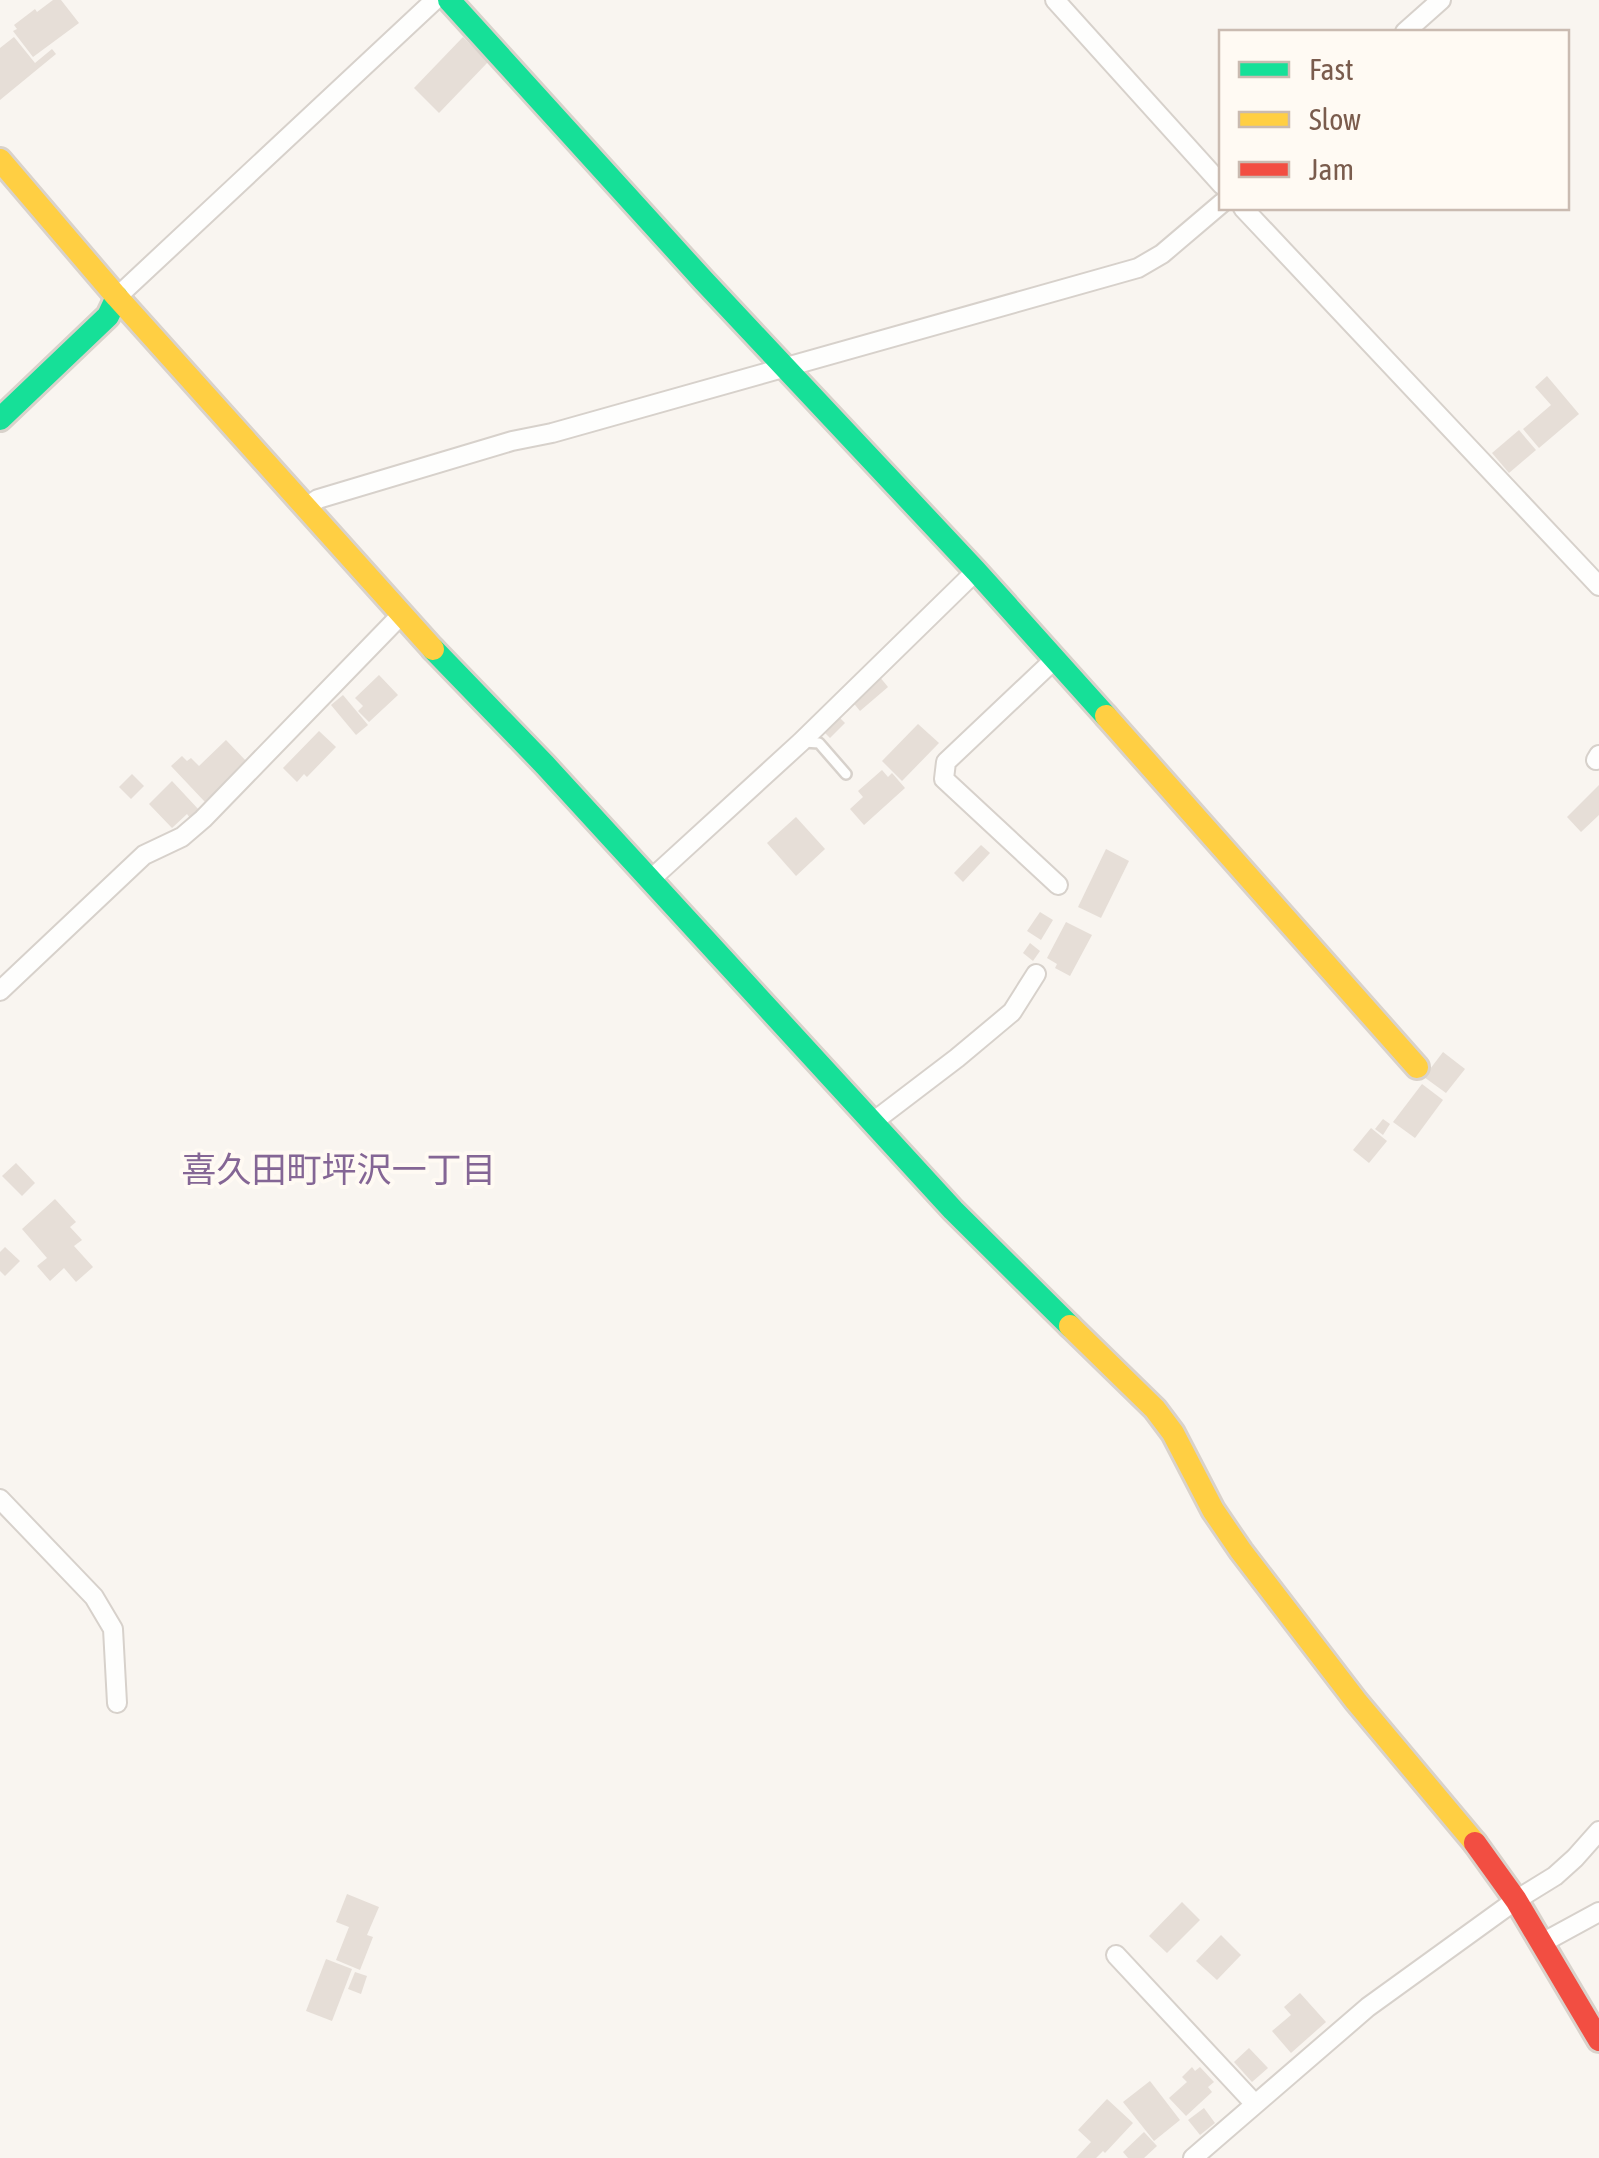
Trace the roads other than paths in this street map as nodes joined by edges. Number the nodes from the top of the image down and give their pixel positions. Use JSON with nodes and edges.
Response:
{"nodes":[{"id":1,"x":435,"y":0,"type":"edge"},
{"id":2,"x":449,"y":0,"type":"edge"},
{"id":3,"x":1055,"y":0,"type":"edge"},
{"id":4,"x":1441,"y":0,"type":"edge"},
{"id":5,"x":1406,"y":30,"type":"edge"},
{"id":6,"x":0,"y":160,"type":"edge"},
{"id":7,"x":1219,"y":182,"type":"edge"},
{"id":8,"x":1219,"y":206,"type":"edge"},
{"id":9,"x":1245,"y":210,"type":"edge"},
{"id":10,"x":117,"y":297,"type":"junction"},
{"id":11,"x":785,"y":366,"type":"junction"},
{"id":12,"x":0,"y":419,"type":"edge"},
{"id":13,"x":306,"y":508,"type":"junction"},
{"id":14,"x":976,"y":572,"type":"junction"},
{"id":15,"x":1599,"y":586,"type":"edge"},
{"id":16,"x":401,"y":615,"type":"junction"},
{"id":17,"x":1055,"y":659,"type":"junction"},
{"id":18,"x":802,"y":742,"type":"junction"},
{"id":19,"x":846,"y":774,"type":"dead end"},
{"id":20,"x":650,"y":880,"type":"junction"},
{"id":21,"x":1058,"y":885,"type":"dead end"},
{"id":22,"x":1036,"y":974,"type":"dead end"},
{"id":23,"x":0,"y":992,"type":"edge"},
{"id":24,"x":1417,"y":1068,"type":"dead end"},
{"id":25,"x":873,"y":1122,"type":"junction"},
{"id":26,"x":0,"y":1499,"type":"edge"},
{"id":27,"x":117,"y":1703,"type":"dead end"},
{"id":28,"x":1599,"y":1831,"type":"edge"},
{"id":29,"x":1516,"y":1900,"type":"junction"},
{"id":30,"x":1599,"y":1912,"type":"edge"},
{"id":31,"x":1542,"y":1944,"type":"junction"},
{"id":32,"x":1116,"y":1955,"type":"dead end"},
{"id":33,"x":1599,"y":2040,"type":"edge"},
{"id":34,"x":1254,"y":2104,"type":"junction"},
{"id":35,"x":1193,"y":2158,"type":"edge"}],
"edges":[{"from":1,"to":10,"type":"street"},
{"from":2,"to":11,"type":"street"},
{"from":3,"to":7,"type":"street"},
{"from":4,"to":5,"type":"street"},
{"from":6,"to":10,"type":"street"},
{"from":8,"to":11,"type":"street"},
{"from":9,"to":15,"type":"street"},
{"from":10,"to":12,"type":"street"},
{"from":10,"to":13,"type":"street"},
{"from":11,"to":13,"type":"street"},
{"from":11,"to":14,"type":"street"},
{"from":13,"to":16,"type":"street"},
{"from":14,"to":17,"type":"street"},
{"from":14,"to":18,"type":"street"},
{"from":16,"to":20,"type":"street"},
{"from":16,"to":23,"type":"street"},
{"from":17,"to":21,"type":"street"},
{"from":17,"to":24,"type":"street"},
{"from":18,"to":19,"type":"lane"},
{"from":18,"to":20,"type":"street"},
{"from":20,"to":25,"type":"street"},
{"from":22,"to":25,"type":"street"},
{"from":25,"to":29,"type":"street"},
{"from":26,"to":27,"type":"street"},
{"from":28,"to":29,"type":"street"},
{"from":29,"to":31,"type":"street"},
{"from":29,"to":34,"type":"street"},
{"from":30,"to":31,"type":"street"},
{"from":31,"to":33,"type":"street"},
{"from":32,"to":34,"type":"street"},
{"from":34,"to":35,"type":"street"}]}
